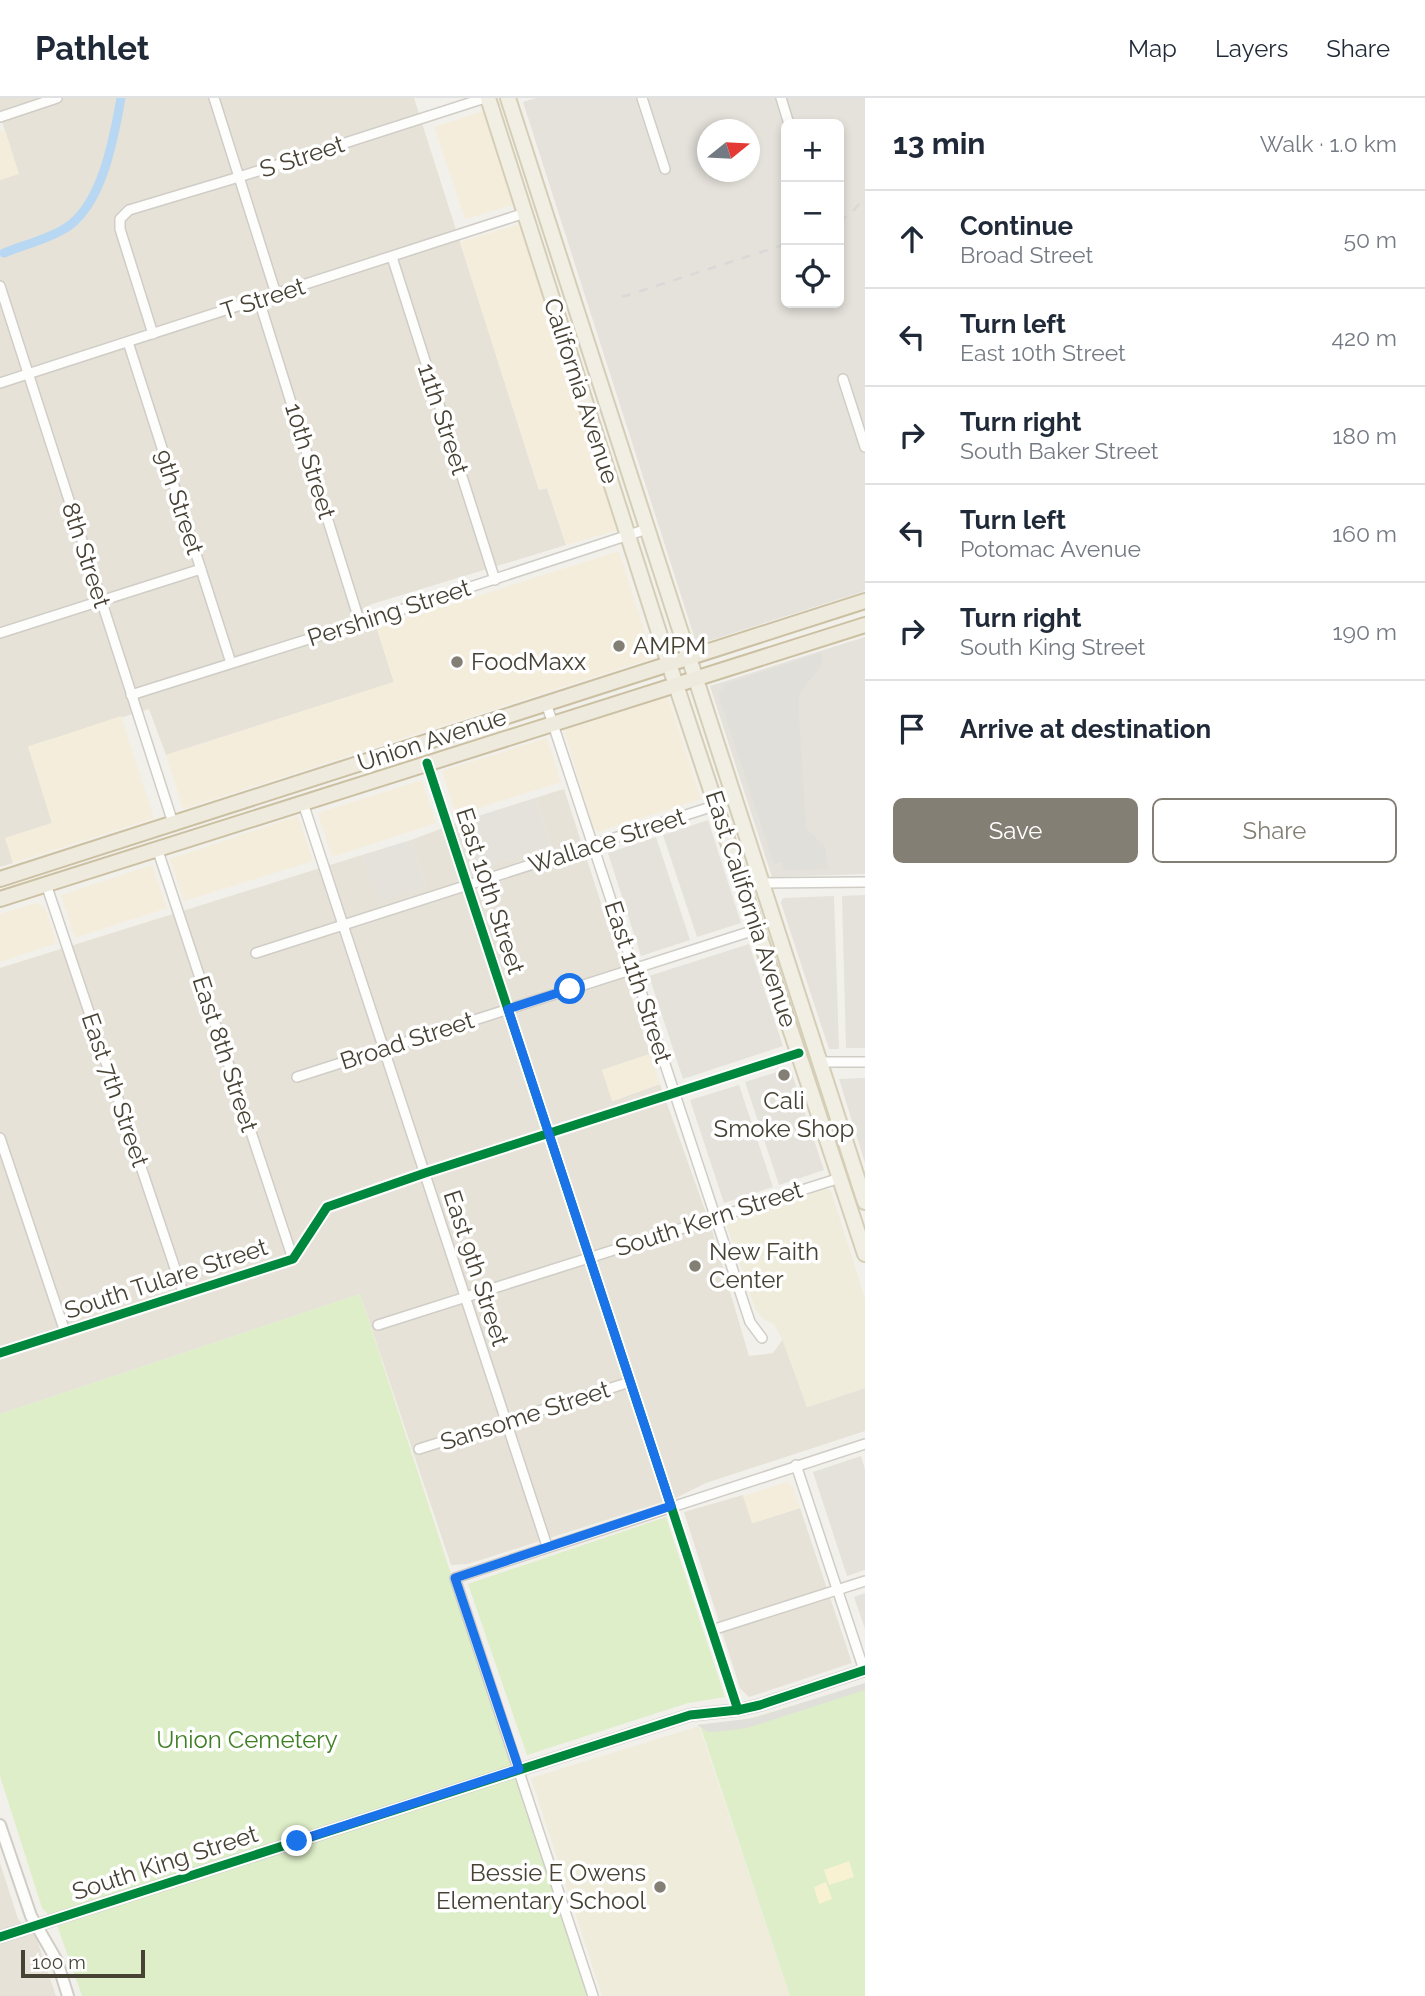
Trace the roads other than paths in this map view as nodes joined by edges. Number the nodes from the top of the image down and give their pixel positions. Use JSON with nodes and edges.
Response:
{"nodes":[{"id":1,"x":57,"y":98,"type":"edge"},
{"id":2,"x":214,"y":98,"type":"edge"},
{"id":3,"x":487,"y":98,"type":"edge"},
{"id":4,"x":508,"y":98,"type":"edge"},
{"id":5,"x":642,"y":98,"type":"edge"},
{"id":6,"x":781,"y":98,"type":"edge"},
{"id":7,"x":0,"y":117,"type":"edge"},
{"id":8,"x":787,"y":119,"type":"edge"},
{"id":9,"x":665,"y":169,"type":"dead end"},
{"id":10,"x":239,"y":177,"type":"junction"},
{"id":11,"x":524,"y":213,"type":"junction"},
{"id":12,"x":555,"y":247,"type":"junction"},
{"id":13,"x":392,"y":257,"type":"junction"},
{"id":14,"x":0,"y":286,"type":"edge"},
{"id":15,"x":276,"y":294,"type":"junction"},
{"id":16,"x":259,"y":300,"type":"junction"},
{"id":17,"x":557,"y":314,"type":"junction"},
{"id":18,"x":153,"y":334,"type":"junction"},
{"id":19,"x":128,"y":342,"type":"junction"},
{"id":20,"x":592,"y":362,"type":"junction"},
{"id":21,"x":28,"y":374,"type":"junction"},
{"id":22,"x":843,"y":379,"type":"dead end"},
{"id":23,"x":0,"y":383,"type":"edge"},
{"id":24,"x":865,"y":447,"type":"edge"},
{"id":25,"x":647,"y":529,"type":"junction"},
{"id":26,"x":628,"y":536,"type":"junction"},
{"id":27,"x":201,"y":569,"type":"junction"},
{"id":28,"x":495,"y":580,"type":"junction"},
{"id":29,"x":101,"y":600,"type":"junction"},
{"id":30,"x":865,"y":601,"type":"edge"},
{"id":31,"x":360,"y":623,"type":"junction"},
{"id":32,"x":865,"y":625,"type":"edge"},
{"id":33,"x":0,"y":633,"type":"edge"},
{"id":34,"x":690,"y":657,"type":"junction"},
{"id":35,"x":231,"y":663,"type":"junction"},
{"id":36,"x":669,"y":664,"type":"junction"},
{"id":37,"x":697,"y":677,"type":"junction"},
{"id":38,"x":676,"y":683,"type":"junction"},
{"id":39,"x":131,"y":695,"type":"junction"},
{"id":40,"x":546,"y":703,"type":"junction"},
{"id":41,"x":552,"y":723,"type":"junction"},
{"id":42,"x":427,"y":763,"type":"junction"},
{"id":43,"x":303,"y":803,"type":"junction"},
{"id":44,"x":717,"y":805,"type":"junction"},
{"id":45,"x":173,"y":823,"type":"junction"},
{"id":46,"x":727,"y":835,"type":"junction"},
{"id":47,"x":592,"y":845,"type":"junction"},
{"id":48,"x":157,"y":848,"type":"junction"},
{"id":49,"x":96,"y":868,"type":"junction"},
{"id":50,"x":0,"y":879,"type":"edge"},
{"id":51,"x":865,"y":881,"type":"edge"},
{"id":52,"x":762,"y":883,"type":"junction"},
{"id":53,"x":46,"y":884,"type":"junction"},
{"id":54,"x":467,"y":885,"type":"junction"},
{"id":55,"x":0,"y":899,"type":"edge"},
{"id":56,"x":343,"y":925,"type":"junction"},
{"id":57,"x":758,"y":929,"type":"junction"},
{"id":58,"x":256,"y":953,"type":"dead end"},
{"id":59,"x":633,"y":969,"type":"junction"},
{"id":60,"x":792,"y":981,"type":"junction"},
{"id":61,"x":784,"y":1007,"type":"junction"},
{"id":62,"x":508,"y":1009,"type":"junction"},
{"id":63,"x":384,"y":1049,"type":"junction"},
{"id":64,"x":799,"y":1054,"type":"junction"},
{"id":65,"x":819,"y":1062,"type":"junction"},
{"id":66,"x":865,"y":1062,"type":"edge"},
{"id":67,"x":297,"y":1077,"type":"dead end"},
{"id":68,"x":674,"y":1093,"type":"junction"},
{"id":69,"x":549,"y":1133,"type":"junction"},
{"id":70,"x":0,"y":1138,"type":"edge"},
{"id":71,"x":3,"y":1155,"type":"edge"},
{"id":72,"x":425,"y":1173,"type":"junction"},
{"id":73,"x":840,"y":1178,"type":"junction"},
{"id":74,"x":865,"y":1202,"type":"edge"},
{"id":75,"x":865,"y":1211,"type":"edge"},
{"id":76,"x":715,"y":1217,"type":"junction"},
{"id":77,"x":865,"y":1254,"type":"edge"},
{"id":78,"x":590,"y":1258,"type":"junction"},
{"id":79,"x":293,"y":1259,"type":"junction"},
{"id":80,"x":184,"y":1295,"type":"junction"},
{"id":81,"x":466,"y":1297,"type":"junction"},
{"id":82,"x":378,"y":1325,"type":"dead end"},
{"id":83,"x":65,"y":1332,"type":"junction"},
{"id":84,"x":762,"y":1338,"type":"dead end"},
{"id":85,"x":0,"y":1353,"type":"edge"},
{"id":86,"x":630,"y":1382,"type":"junction"},
{"id":87,"x":506,"y":1422,"type":"junction"},
{"id":88,"x":865,"y":1444,"type":"edge"},
{"id":89,"x":419,"y":1450,"type":"dead end"},
{"id":90,"x":796,"y":1465,"type":"junction"},
{"id":91,"x":671,"y":1506,"type":"junction"},
{"id":92,"x":547,"y":1546,"type":"junction"},
{"id":93,"x":865,"y":1581,"type":"edge"},
{"id":94,"x":837,"y":1590,"type":"junction"},
{"id":95,"x":712,"y":1630,"type":"junction"},
{"id":96,"x":864,"y":1670,"type":"edge"},
{"id":97,"x":738,"y":1710,"type":"junction"},
{"id":98,"x":519,"y":1769,"type":"junction"},
{"id":99,"x":0,"y":1825,"type":"edge"},
{"id":100,"x":37,"y":1925,"type":"junction"},
{"id":101,"x":0,"y":1937,"type":"edge"},
{"id":102,"x":68,"y":1996,"type":"edge"},
{"id":103,"x":593,"y":1996,"type":"edge"}],
"edges":[{"from":1,"to":7,"type":"street"},
{"from":2,"to":10,"type":"street"},
{"from":3,"to":10,"type":"street","name":"S Street"},
{"from":3,"to":11,"type":"main road","name":"California Avenue"},
{"from":4,"to":12,"type":"main road","name":"California Avenue"},
{"from":5,"to":9,"type":"street"},
{"from":6,"to":8,"type":"street"},
{"from":10,"to":15,"type":"street"},
{"from":10,"to":18,"type":"street","name":"S Street"},
{"from":11,"to":12,"type":"main road"},
{"from":11,"to":13,"type":"street","name":"T Street"},
{"from":11,"to":17,"type":"main road","name":"California Avenue"},
{"from":12,"to":20,"type":"main road","name":"California Avenue"},
{"from":13,"to":15,"type":"street","name":"T Street"},
{"from":13,"to":28,"type":"street","name":"11th Street"},
{"from":14,"to":21,"type":"street","name":"8th Street"},
{"from":15,"to":16,"type":"street","name":"T Street"},
{"from":16,"to":18,"type":"street","name":"T Street"},
{"from":16,"to":31,"type":"street","name":"10th Street"},
{"from":17,"to":20,"type":"main road"},
{"from":17,"to":26,"type":"main road","name":"California Avenue"},
{"from":18,"to":19,"type":"street","name":"T Street"},
{"from":19,"to":21,"type":"street","name":"T Street"},
{"from":19,"to":27,"type":"street","name":"9th Street"},
{"from":20,"to":25,"type":"main road","name":"California Avenue"},
{"from":21,"to":23,"type":"street","name":"T Street"},
{"from":21,"to":29,"type":"street","name":"8th Street"},
{"from":22,"to":24,"type":"street"},
{"from":25,"to":26,"type":"street","name":"Pershing Street"},
{"from":25,"to":34,"type":"main road","name":"California Avenue"},
{"from":26,"to":28,"type":"street","name":"Pershing Street"},
{"from":26,"to":36,"type":"main road","name":"California Avenue"},
{"from":27,"to":29,"type":"street"},
{"from":27,"to":35,"type":"street","name":"9th Street"},
{"from":28,"to":31,"type":"street","name":"Pershing Street"},
{"from":29,"to":33,"type":"street"},
{"from":29,"to":39,"type":"street","name":"8th Street"},
{"from":30,"to":34,"type":"highway","name":"Union Avenue"},
{"from":31,"to":35,"type":"street","name":"Pershing Street"},
{"from":32,"to":37,"type":"highway","name":"Union Avenue"},
{"from":34,"to":36,"type":"highway","name":"Union Avenue"},
{"from":34,"to":37,"type":"main road","name":"California Avenue"},
{"from":35,"to":39,"type":"street","name":"Pershing Street"},
{"from":36,"to":38,"type":"main road","name":"California Avenue"},
{"from":36,"to":40,"type":"highway","name":"Union Avenue"},
{"from":37,"to":38,"type":"highway","name":"Union Avenue"},
{"from":37,"to":52,"type":"main road","name":"East California Avenue"},
{"from":38,"to":41,"type":"highway","name":"Union Avenue"},
{"from":38,"to":44,"type":"main road","name":"East California Avenue"},
{"from":39,"to":45,"type":"street","name":"8th Street"},
{"from":40,"to":41,"type":"street","name":"East 11th Street"},
{"from":40,"to":45,"type":"highway","name":"Union Avenue"},
{"from":41,"to":42,"type":"highway","name":"Union Avenue"},
{"from":41,"to":47,"type":"street","name":"East 11th Street"},
{"from":42,"to":43,"type":"highway","name":"Union Avenue"},
{"from":42,"to":54,"type":"street","name":"East 10th Street"},
{"from":43,"to":48,"type":"highway","name":"Union Avenue"},
{"from":43,"to":56,"type":"street","name":"East 9th Street"},
{"from":44,"to":46,"type":"main road","name":"East California Avenue"},
{"from":44,"to":47,"type":"street","name":"Wallace Street"},
{"from":45,"to":49,"type":"highway"},
{"from":45,"to":50,"type":"highway","name":"Union Avenue"},
{"from":46,"to":52,"type":"main road"},
{"from":46,"to":57,"type":"main road","name":"East California Avenue"},
{"from":47,"to":54,"type":"street","name":"Wallace Street"},
{"from":47,"to":59,"type":"street","name":"East 11th Street"},
{"from":48,"to":49,"type":"highway","name":"Union Avenue"},
{"from":48,"to":79,"type":"street","name":"East 8th Street"},
{"from":49,"to":53,"type":"highway","name":"Union Avenue"},
{"from":51,"to":52,"type":"street"},
{"from":52,"to":60,"type":"main road","name":"East California Avenue"},
{"from":53,"to":55,"type":"highway","name":"Union Avenue"},
{"from":53,"to":80,"type":"street","name":"East 7th Street"},
{"from":54,"to":56,"type":"street","name":"Wallace Street"},
{"from":54,"to":62,"type":"street","name":"East 10th Street"},
{"from":56,"to":58,"type":"street","name":"Wallace Street"},
{"from":56,"to":63,"type":"street","name":"East 9th Street"},
{"from":57,"to":59,"type":"street","name":"Broad Street"},
{"from":57,"to":60,"type":"main road"},
{"from":57,"to":61,"type":"main road","name":"East California Avenue"},
{"from":59,"to":62,"type":"street","name":"Broad Street"},
{"from":59,"to":68,"type":"street","name":"East 11th Street"},
{"from":60,"to":65,"type":"main road","name":"East California Avenue"},
{"from":61,"to":64,"type":"main road","name":"East California Avenue"},
{"from":61,"to":65,"type":"main road"},
{"from":62,"to":63,"type":"street","name":"Broad Street"},
{"from":62,"to":69,"type":"street","name":"East 10th Street"},
{"from":63,"to":67,"type":"street","name":"Broad Street"},
{"from":63,"to":72,"type":"street","name":"East 9th Street"},
{"from":64,"to":68,"type":"street","name":"South Tulare Street"},
{"from":64,"to":73,"type":"main road","name":"East California Avenue"},
{"from":65,"to":66,"type":"street"},
{"from":65,"to":74,"type":"main road","name":"East California Avenue"},
{"from":68,"to":69,"type":"street","name":"South Tulare Street"},
{"from":68,"to":76,"type":"street","name":"East 11th Street"},
{"from":69,"to":72,"type":"street","name":"South Tulare Street"},
{"from":69,"to":78,"type":"street","name":"East 10th Street"},
{"from":70,"to":71,"type":"street"},
{"from":71,"to":83,"type":"street"},
{"from":72,"to":79,"type":"street","name":"South Tulare Street"},
{"from":72,"to":81,"type":"street","name":"East 9th Street"},
{"from":73,"to":75,"type":"main road"},
{"from":73,"to":76,"type":"street","name":"South Kern Street"},
{"from":73,"to":77,"type":"main road","name":"East California Avenue"},
{"from":76,"to":78,"type":"street","name":"South Kern Street"},
{"from":76,"to":84,"type":"street","name":"East 11th Street"},
{"from":78,"to":81,"type":"street","name":"South Kern Street"},
{"from":78,"to":86,"type":"street","name":"East 10th Street"},
{"from":79,"to":80,"type":"street","name":"South Tulare Street"},
{"from":80,"to":83,"type":"street","name":"South Tulare Street"},
{"from":81,"to":82,"type":"street","name":"South Kern Street"},
{"from":81,"to":87,"type":"street","name":"East 9th Street"},
{"from":83,"to":85,"type":"street","name":"South Tulare Street"},
{"from":86,"to":87,"type":"street","name":"Sansome Street"},
{"from":86,"to":91,"type":"street","name":"East 10th Street"},
{"from":87,"to":89,"type":"street","name":"Sansome Street"},
{"from":87,"to":92,"type":"street","name":"East 9th Street"},
{"from":88,"to":90,"type":"street"},
{"from":90,"to":91,"type":"street"},
{"from":90,"to":94,"type":"street"},
{"from":91,"to":92,"type":"street"},
{"from":91,"to":95,"type":"street","name":"East 10th Street"},
{"from":92,"to":98,"type":"street"},
{"from":93,"to":94,"type":"street"},
{"from":94,"to":95,"type":"street"},
{"from":94,"to":96,"type":"street"},
{"from":95,"to":97,"type":"street","name":"East 10th Street"},
{"from":96,"to":97,"type":"street","name":"South King Street"},
{"from":97,"to":98,"type":"street","name":"South King Street"},
{"from":98,"to":100,"type":"street","name":"South King Street"},
{"from":98,"to":103,"type":"street"},
{"from":99,"to":100,"type":"street"},
{"from":100,"to":101,"type":"street","name":"South King Street"},
{"from":100,"to":102,"type":"street"}]}
